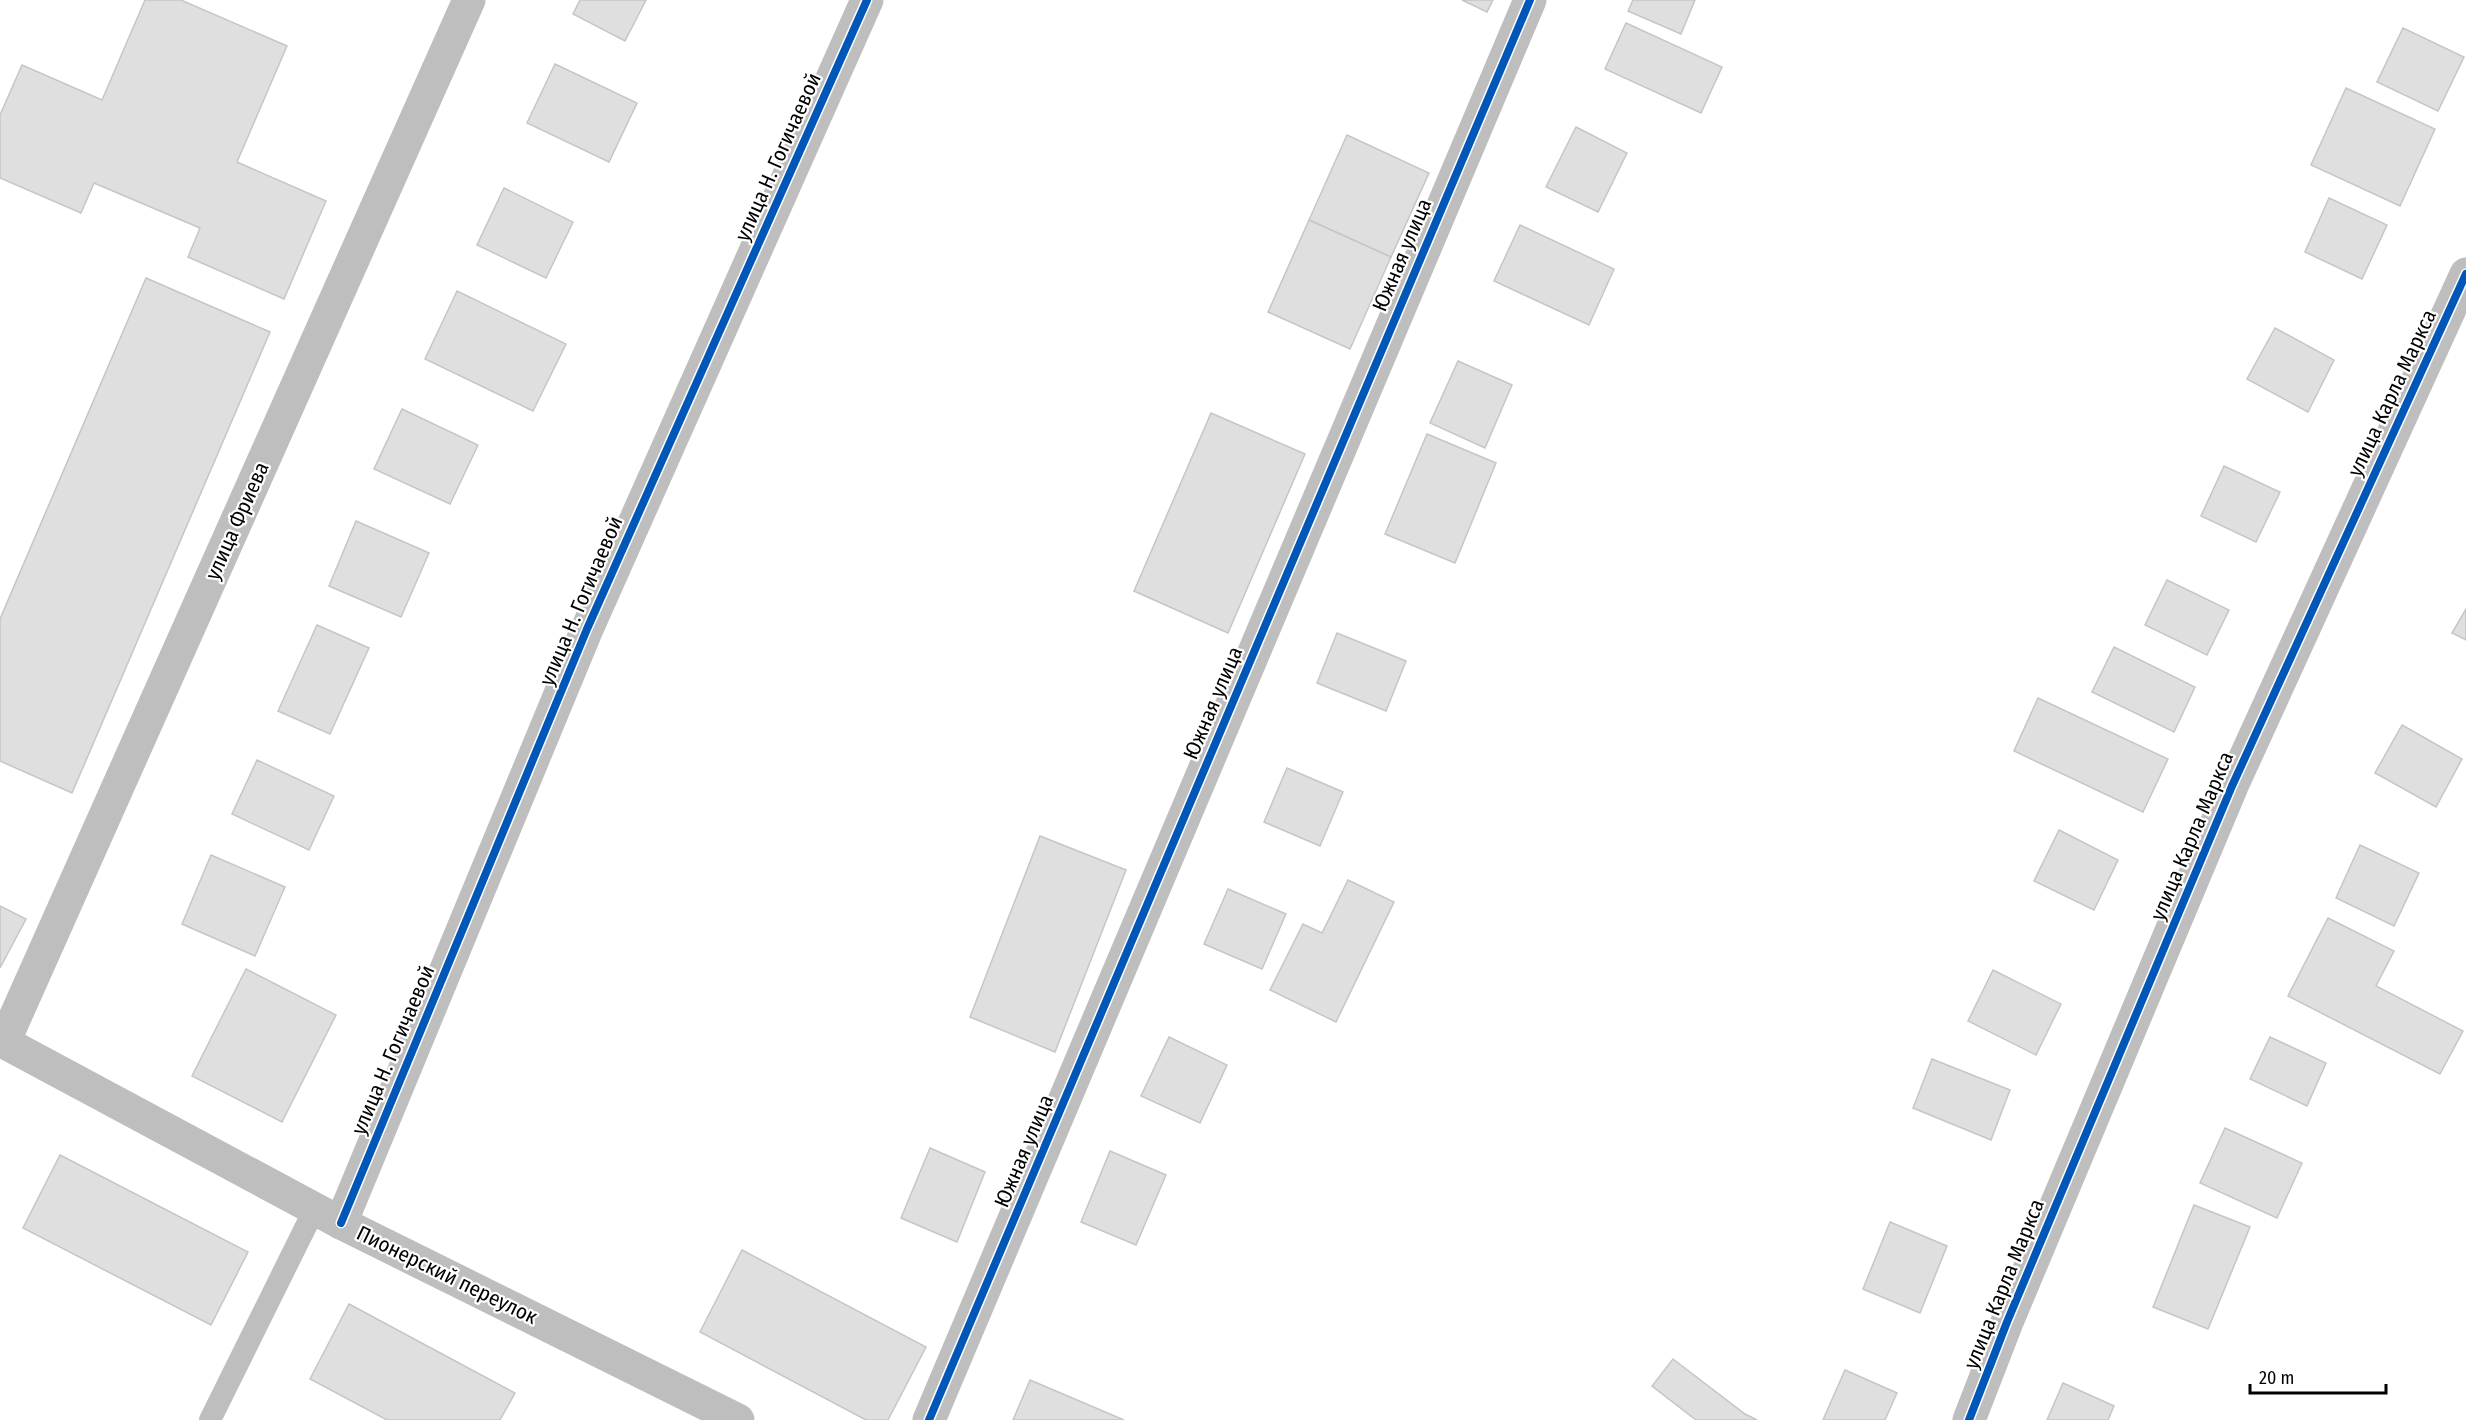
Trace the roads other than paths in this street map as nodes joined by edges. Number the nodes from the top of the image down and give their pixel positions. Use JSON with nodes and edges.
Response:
{"nodes":[{"id":1,"x":469,"y":0,"type":"edge"},
{"id":2,"x":867,"y":0,"type":"edge"},
{"id":3,"x":1530,"y":0,"type":"edge"},
{"id":4,"x":2466,"y":274,"type":"edge"},
{"id":5,"x":2,"y":1041,"type":"edge"},
{"id":6,"x":328,"y":1216,"type":"junction"},
{"id":7,"x":210,"y":1420,"type":"edge"},
{"id":8,"x":738,"y":1420,"type":"edge"},
{"id":9,"x":929,"y":1420,"type":"edge"},
{"id":10,"x":1968,"y":1420,"type":"edge"}],
"edges":[{"from":1,"to":5,"type":"street","name":"улица Фриева"},
{"from":2,"to":6,"type":"street","name":"улица Н. Гогичаевой"},
{"from":3,"to":9,"type":"street","name":"Южная улица"},
{"from":4,"to":10,"type":"street","name":"улица Карла Маркса"},
{"from":5,"to":6,"type":"street","name":"Пионерский переулок"},
{"from":6,"to":7,"type":"lane"},
{"from":6,"to":8,"type":"street","name":"Пионерский переулок"}]}
